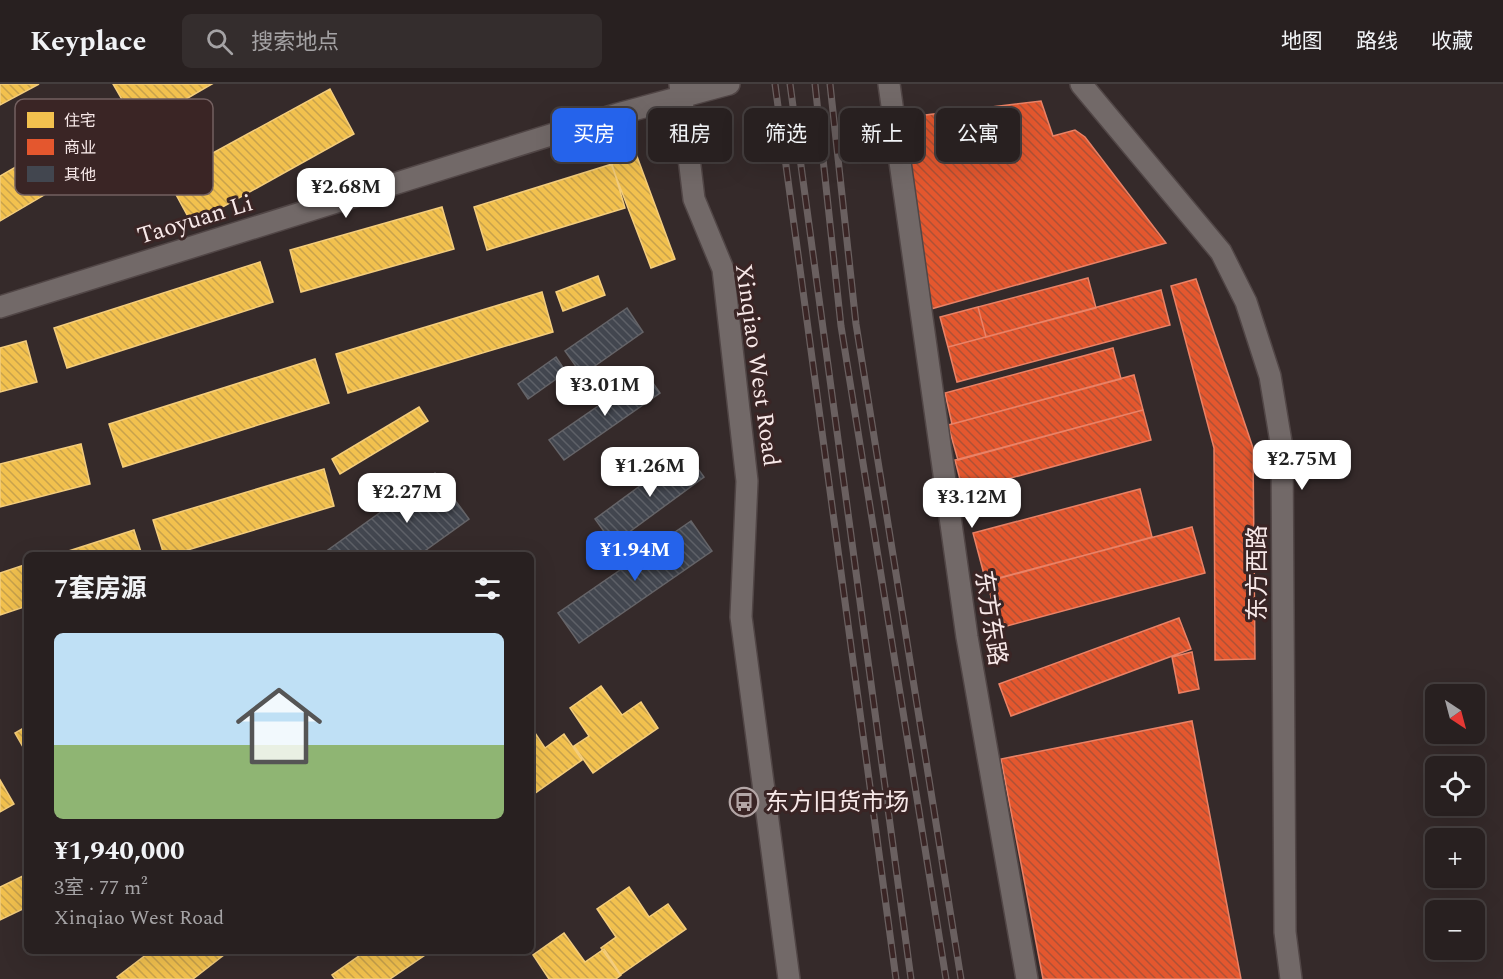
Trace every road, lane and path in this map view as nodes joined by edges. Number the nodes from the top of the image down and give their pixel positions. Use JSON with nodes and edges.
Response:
{"nodes":[{"id":1,"x":729,"y":84,"type":"edge"},
{"id":2,"x":889,"y":84,"type":"edge"},
{"id":3,"x":1081,"y":84,"type":"edge"},
{"id":4,"x":681,"y":90,"type":"edge"},
{"id":5,"x":0,"y":307,"type":"edge"},
{"id":6,"x":789,"y":979,"type":"edge"},
{"id":7,"x":1027,"y":979,"type":"edge"},
{"id":8,"x":1291,"y":979,"type":"edge"}],
"edges":[{"from":1,"to":4,"type":"street"},
{"from":2,"to":7,"type":"street","name":"东方东路"},
{"from":3,"to":8,"type":"street","name":"东方西路"},
{"from":4,"to":5,"type":"street","name":"Taoyuan Li"},
{"from":4,"to":6,"type":"street","name":"Xinqiao West Road"}]}
